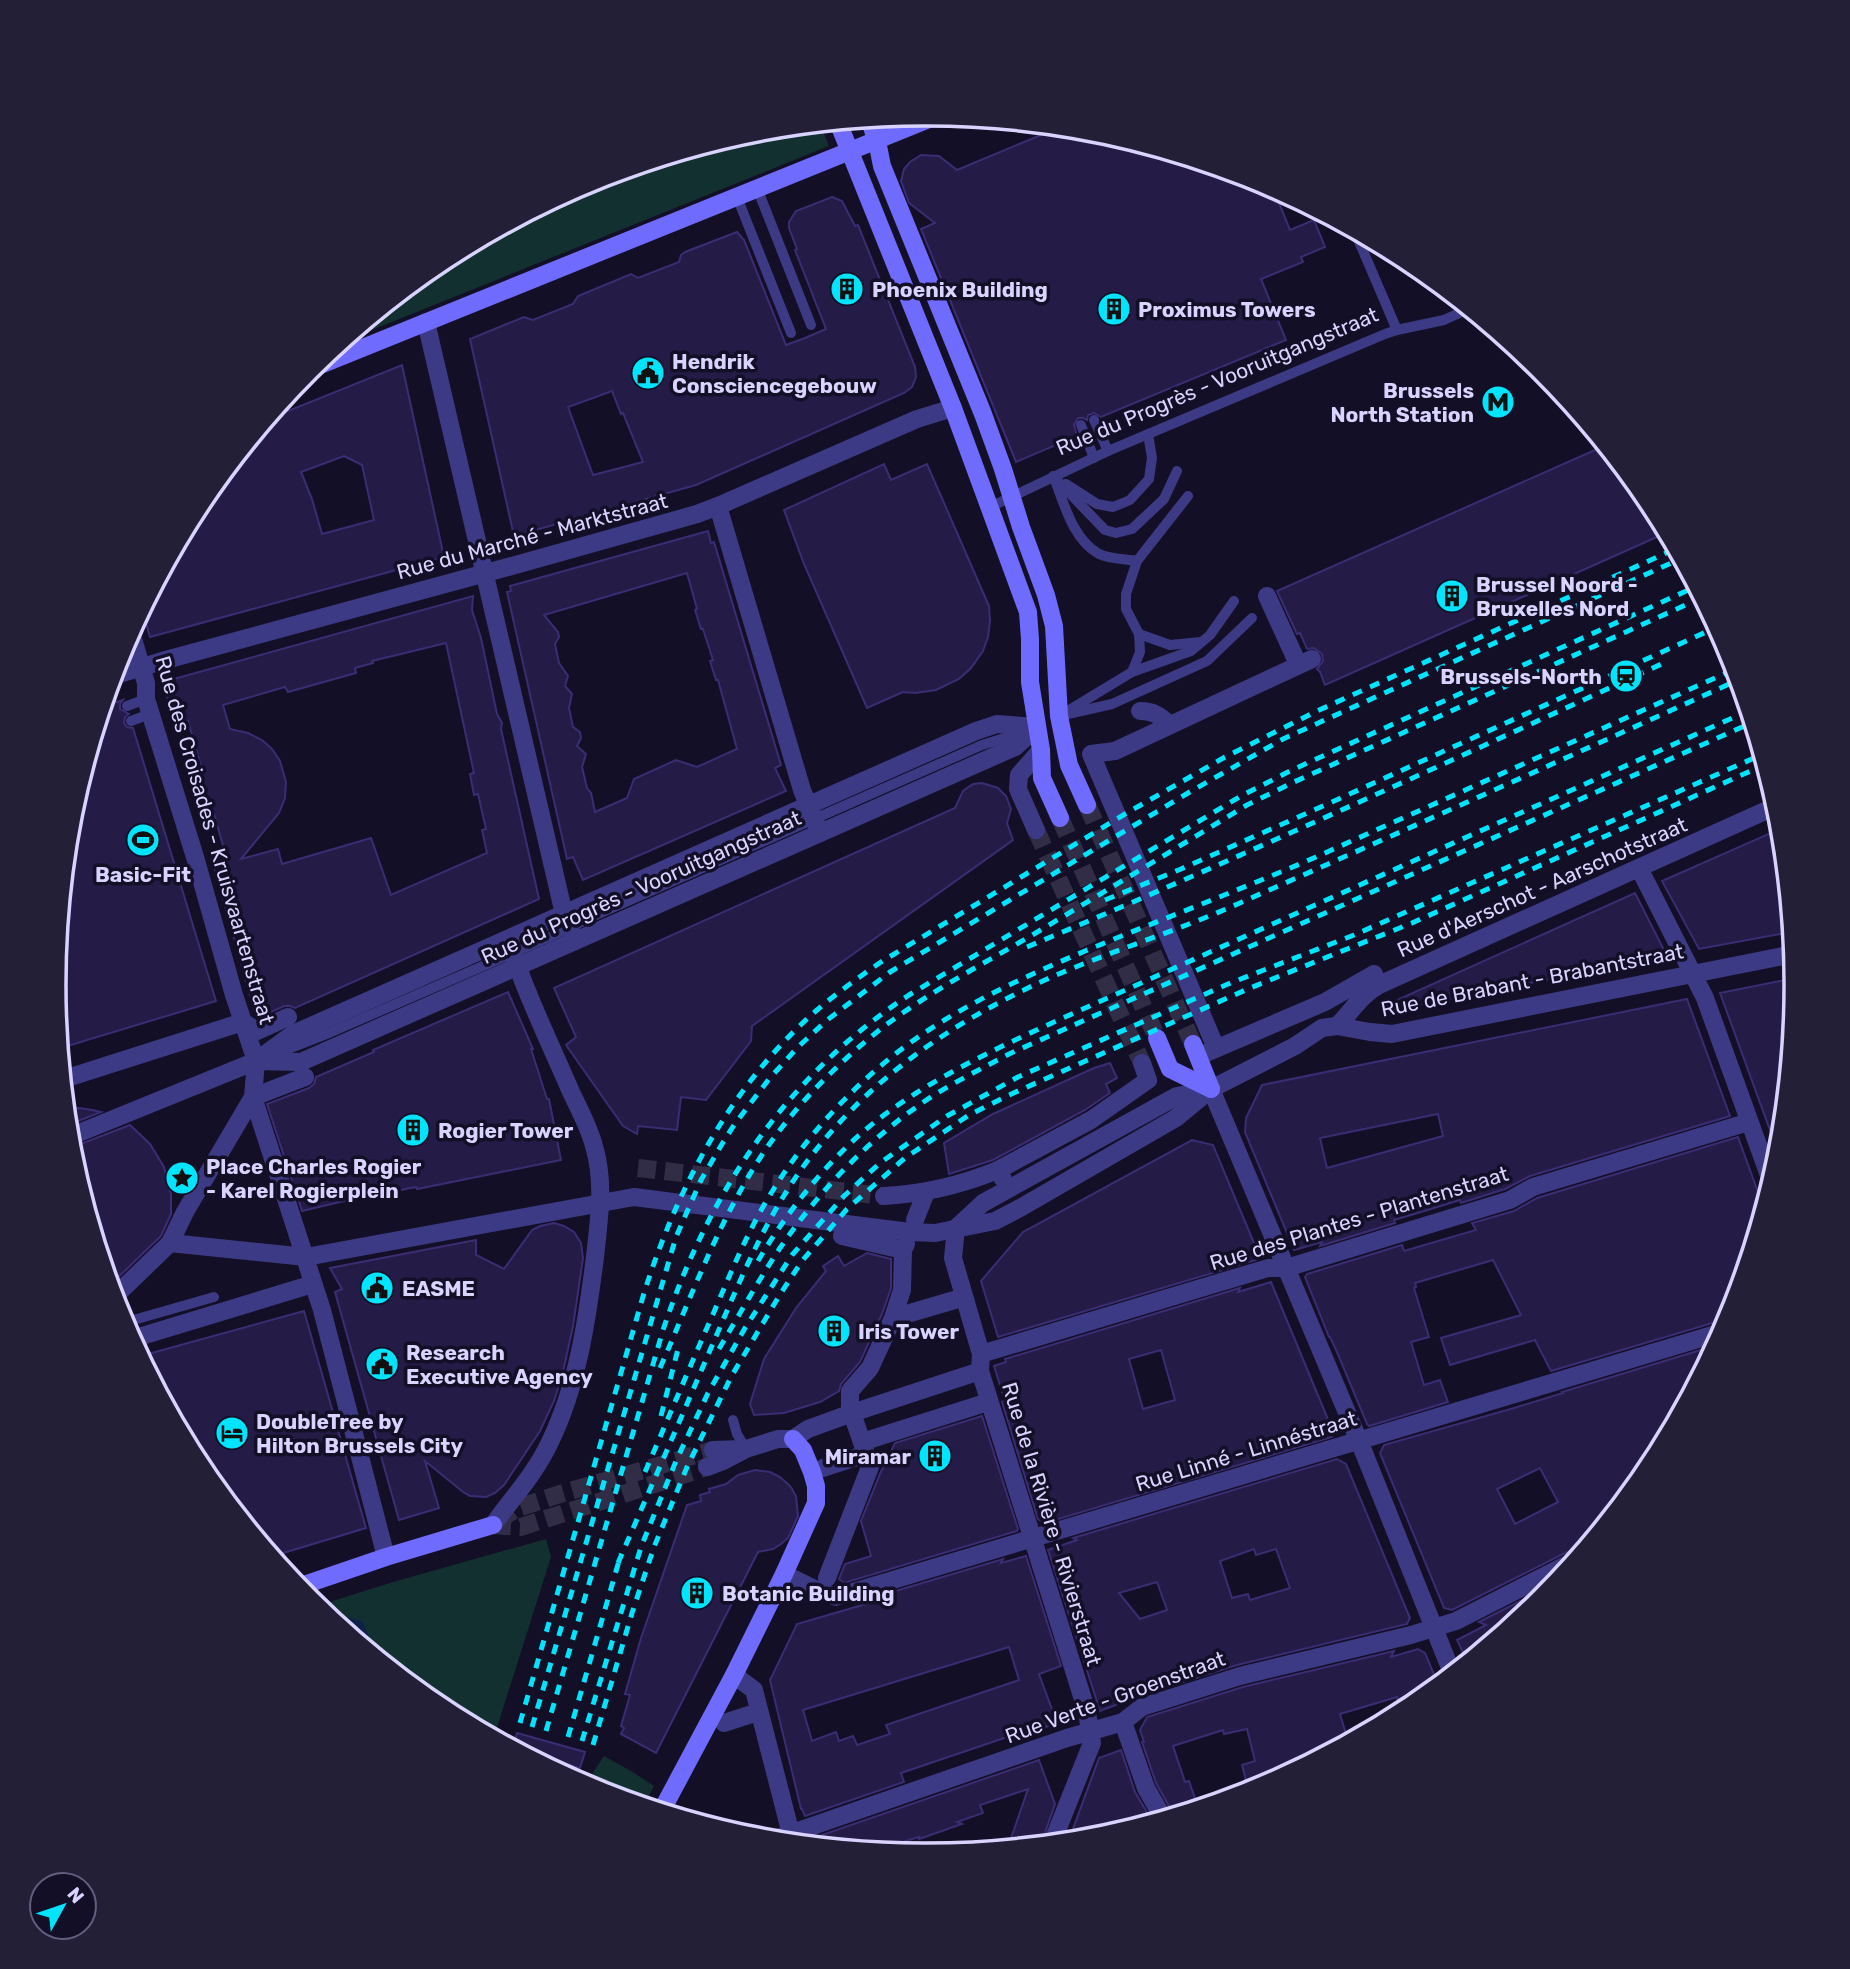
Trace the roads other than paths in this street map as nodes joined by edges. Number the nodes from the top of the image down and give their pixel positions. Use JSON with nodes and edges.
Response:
{"nodes":[{"id":1,"x":912,"y":126,"type":"edge"},
{"id":2,"x":872,"y":128,"type":"edge"},
{"id":3,"x":841,"y":130,"type":"edge"},
{"id":4,"x":877,"y":141,"type":"junction"},
{"id":5,"x":850,"y":151,"type":"junction"},
{"id":6,"x":757,"y":188,"type":"junction"},
{"id":7,"x":737,"y":197,"type":"junction"},
{"id":8,"x":1361,"y":245,"type":"edge"},
{"id":9,"x":1460,"y":313,"type":"edge"},
{"id":10,"x":426,"y":323,"type":"junction"},
{"id":11,"x":811,"y":326,"type":"dead end"},
{"id":12,"x":1397,"y":330,"type":"junction"},
{"id":13,"x":791,"y":333,"type":"dead end"},
{"id":14,"x":339,"y":358,"type":"edge"},
{"id":15,"x":953,"y":408,"type":"junction"},
{"id":16,"x":1094,"y":420,"type":"dead end"},
{"id":17,"x":1082,"y":425,"type":"dead end"},
{"id":18,"x":1148,"y":434,"type":"junction"},
{"id":19,"x":1108,"y":451,"type":"junction"},
{"id":20,"x":1094,"y":458,"type":"junction"},
{"id":21,"x":1177,"y":471,"type":"dead end"},
{"id":22,"x":1053,"y":476,"type":"junction"},
{"id":23,"x":1188,"y":496,"type":"dead end"},
{"id":24,"x":1012,"y":497,"type":"junction"},
{"id":25,"x":718,"y":506,"type":"junction"},
{"id":26,"x":988,"y":508,"type":"junction"},
{"id":27,"x":1137,"y":561,"type":"junction"},
{"id":28,"x":485,"y":573,"type":"junction"},
{"id":29,"x":1267,"y":596,"type":"dead end"},
{"id":30,"x":1234,"y":601,"type":"dead end"},
{"id":31,"x":1252,"y":618,"type":"dead end"},
{"id":32,"x":1139,"y":634,"type":"junction"},
{"id":33,"x":1202,"y":642,"type":"junction"},
{"id":34,"x":136,"y":647,"type":"edge"},
{"id":35,"x":142,"y":667,"type":"junction"},
{"id":36,"x":126,"y":672,"type":"edge"},
{"id":37,"x":1132,"y":672,"type":"junction"},
{"id":38,"x":127,"y":706,"type":"dead end"},
{"id":39,"x":148,"y":707,"type":"junction"},
{"id":40,"x":1140,"y":712,"type":"dead end"},
{"id":41,"x":1059,"y":716,"type":"junction"},
{"id":42,"x":131,"y":720,"type":"dead end"},
{"id":43,"x":1170,"y":725,"type":"junction"},
{"id":44,"x":1037,"y":727,"type":"junction"},
{"id":45,"x":1041,"y":750,"type":"junction"},
{"id":46,"x":1087,"y":805,"type":"tunnel mouth"},
{"id":47,"x":1766,"y":811,"type":"edge"},
{"id":48,"x":1060,"y":818,"type":"tunnel mouth"},
{"id":49,"x":814,"y":819,"type":"junction"},
{"id":50,"x":1036,"y":830,"type":"tunnel mouth"},
{"id":51,"x":1639,"y":868,"type":"junction"},
{"id":52,"x":569,"y":928,"type":"junction"},
{"id":53,"x":513,"y":953,"type":"junction"},
{"id":54,"x":1783,"y":956,"type":"edge"},
{"id":55,"x":1374,"y":974,"type":"dead end"},
{"id":56,"x":1692,"y":974,"type":"junction"},
{"id":57,"x":288,"y":1017,"type":"dead end"},
{"id":58,"x":243,"y":1022,"type":"junction"},
{"id":59,"x":1337,"y":1026,"type":"junction"},
{"id":60,"x":1157,"y":1038,"type":"tunnel mouth"},
{"id":61,"x":1221,"y":1046,"type":"junction"},
{"id":62,"x":256,"y":1061,"type":"junction"},
{"id":63,"x":1236,"y":1066,"type":"dead end"},
{"id":64,"x":1145,"y":1071,"type":"dead end"},
{"id":65,"x":72,"y":1077,"type":"edge"},
{"id":66,"x":305,"y":1077,"type":"dead end"},
{"id":67,"x":1211,"y":1089,"type":"junction"},
{"id":68,"x":1128,"y":1094,"type":"junction"},
{"id":69,"x":253,"y":1097,"type":"junction"},
{"id":70,"x":1138,"y":1113,"type":"dead end"},
{"id":71,"x":1749,"y":1122,"type":"junction"},
{"id":72,"x":80,"y":1133,"type":"edge"},
{"id":73,"x":1764,"y":1163,"type":"edge"},
{"id":74,"x":926,"y":1192,"type":"junction"},
{"id":75,"x":884,"y":1196,"type":"tunnel mouth"},
{"id":76,"x":601,"y":1202,"type":"junction"},
{"id":77,"x":915,"y":1220,"type":"dead end"},
{"id":78,"x":956,"y":1228,"type":"junction"},
{"id":79,"x":842,"y":1236,"type":"dead end"},
{"id":80,"x":170,"y":1243,"type":"junction"},
{"id":81,"x":306,"y":1256,"type":"junction"},
{"id":82,"x":1286,"y":1268,"type":"junction"},
{"id":83,"x":313,"y":1284,"type":"junction"},
{"id":84,"x":123,"y":1289,"type":"edge"},
{"id":85,"x":214,"y":1297,"type":"dead end"},
{"id":86,"x":958,"y":1299,"type":"dead end"},
{"id":87,"x":893,"y":1318,"type":"junction"},
{"id":88,"x":135,"y":1320,"type":"edge"},
{"id":89,"x":142,"y":1336,"type":"edge"},
{"id":90,"x":1707,"y":1336,"type":"edge"},
{"id":91,"x":980,"y":1363,"type":"junction"},
{"id":92,"x":985,"y":1403,"type":"dead end"},
{"id":93,"x":733,"y":1420,"type":"dead end"},
{"id":94,"x":793,"y":1440,"type":"junction"},
{"id":95,"x":1359,"y":1441,"type":"junction"},
{"id":96,"x":864,"y":1448,"type":"junction"},
{"id":97,"x":746,"y":1449,"type":"junction"},
{"id":98,"x":710,"y":1458,"type":"tunnel mouth"},
{"id":99,"x":823,"y":1468,"type":"dead end"},
{"id":100,"x":1033,"y":1539,"type":"junction"},
{"id":101,"x":386,"y":1558,"type":"junction"},
{"id":102,"x":784,"y":1574,"type":"junction"},
{"id":103,"x":827,"y":1577,"type":"dead end"},
{"id":104,"x":1545,"y":1578,"type":"edge"},
{"id":105,"x":310,"y":1583,"type":"edge"},
{"id":106,"x":1433,"y":1628,"type":"junction"},
{"id":107,"x":1449,"y":1665,"type":"edge"},
{"id":108,"x":734,"y":1675,"type":"junction"},
{"id":109,"x":755,"y":1713,"type":"dead end"},
{"id":110,"x":724,"y":1723,"type":"dead end"},
{"id":111,"x":1123,"y":1723,"type":"junction"},
{"id":112,"x":1091,"y":1732,"type":"junction"},
{"id":113,"x":666,"y":1802,"type":"edge"},
{"id":114,"x":1159,"y":1810,"type":"edge"},
{"id":115,"x":791,"y":1832,"type":"edge"},
{"id":116,"x":1056,"y":1833,"type":"edge"},
{"id":117,"x":802,"y":1834,"type":"edge"}],
"edges":[{"from":1,"to":4,"type":"street"},
{"from":2,"to":4,"type":"street"},
{"from":3,"to":5,"type":"street"},
{"from":4,"to":5,"type":"street"},
{"from":4,"to":24,"type":"street"},
{"from":5,"to":6,"type":"street"},
{"from":5,"to":15,"type":"street"},
{"from":6,"to":7,"type":"street"},
{"from":6,"to":11,"type":"lane"},
{"from":7,"to":10,"type":"street"},
{"from":7,"to":13,"type":"lane"},
{"from":8,"to":12,"type":"lane"},
{"from":9,"to":12,"type":"lane","name":"Rue du Progrès - Vooruitgangstraat"},
{"from":10,"to":14,"type":"street"},
{"from":10,"to":28,"type":"street"},
{"from":12,"to":18,"type":"lane","name":"Rue du Progrès - Vooruitgangstraat"},
{"from":15,"to":25,"type":"street","name":"Rue du Marché - Marktstraat"},
{"from":15,"to":26,"type":"street"},
{"from":16,"to":19,"type":"lane"},
{"from":17,"to":20,"type":"lane"},
{"from":18,"to":19,"type":"lane","name":"Rue du Progrès - Vooruitgangstraat"},
{"from":18,"to":22,"type":"lane"},
{"from":19,"to":20,"type":"lane","name":"Rue du Progrès - Vooruitgangstraat"},
{"from":20,"to":22,"type":"lane","name":"Rue du Progrès - Vooruitgangstraat"},
{"from":21,"to":22,"type":"lane"},
{"from":22,"to":24,"type":"lane","name":"Rue du Progrès - Vooruitgangstraat"},
{"from":22,"to":27,"type":"lane"},
{"from":23,"to":27,"type":"lane"},
{"from":24,"to":26,"type":"lane","name":"Rue du Progrès - Vooruitgangstraat"},
{"from":24,"to":41,"type":"street"},
{"from":25,"to":28,"type":"street","name":"Rue du Marché - Marktstraat"},
{"from":25,"to":49,"type":"street"},
{"from":26,"to":44,"type":"street"},
{"from":27,"to":32,"type":"lane"},
{"from":28,"to":35,"type":"street","name":"Rue du Marché - Marktstraat"},
{"from":28,"to":52,"type":"street"},
{"from":29,"to":43,"type":"street"},
{"from":30,"to":33,"type":"lane"},
{"from":31,"to":41,"type":"lane"},
{"from":32,"to":33,"type":"lane"},
{"from":32,"to":37,"type":"lane"},
{"from":33,"to":37,"type":"lane"},
{"from":34,"to":35,"type":"street","name":"Rue des Croisades - Kruisvaartenstraat"},
{"from":35,"to":36,"type":"street","name":"Rue du Marché - Marktstraat"},
{"from":35,"to":39,"type":"street","name":"Rue des Croisades - Kruisvaartenstraat"},
{"from":37,"to":41,"type":"lane"},
{"from":38,"to":39,"type":"lane"},
{"from":39,"to":42,"type":"lane"},
{"from":39,"to":58,"type":"street","name":"Rue des Croisades - Kruisvaartenstraat"},
{"from":40,"to":43,"type":"street"},
{"from":41,"to":44,"type":"street","name":"Rue du Progrès - Vooruitgangstraat"},
{"from":41,"to":46,"type":"street"},
{"from":43,"to":61,"type":"street"},
{"from":44,"to":45,"type":"street"},
{"from":44,"to":49,"type":"street","name":"Rue du Progrès - Vooruitgangstraat"},
{"from":44,"to":49,"type":"street","name":"Rue du Progrès - Vooruitgangstraat"},
{"from":45,"to":48,"type":"street"},
{"from":45,"to":50,"type":"street"},
{"from":47,"to":51,"type":"street","name":"Rue d'Aerschot - Aarschotstraat"},
{"from":49,"to":52,"type":"street","name":"Rue du Progrès - Vooruitgangstraat"},
{"from":49,"to":52,"type":"street","name":"Rue du Progrès - Vooruitgangstraat"},
{"from":51,"to":56,"type":"street"},
{"from":51,"to":59,"type":"street","name":"Rue d'Aerschot - Aarschotstraat"},
{"from":52,"to":53,"type":"street","name":"Rue du Progrès - Vooruitgangstraat"},
{"from":52,"to":53,"type":"street","name":"Rue du Progrès - Vooruitgangstraat"},
{"from":53,"to":62,"type":"street","name":"Rue du Progrès - Vooruitgangstraat"},
{"from":53,"to":62,"type":"street","name":"Rue du Progrès - Vooruitgangstraat"},
{"from":53,"to":76,"type":"street"},
{"from":54,"to":56,"type":"street","name":"Rue de Brabant - Brabantstraat"},
{"from":55,"to":61,"type":"street","name":"Rue de Brabant - Brabantstraat"},
{"from":56,"to":59,"type":"street","name":"Rue de Brabant - Brabantstraat"},
{"from":56,"to":71,"type":"street"},
{"from":57,"to":58,"type":"street"},
{"from":58,"to":62,"type":"street","name":"Rue des Croisades - Kruisvaartenstraat"},
{"from":58,"to":65,"type":"street"},
{"from":59,"to":67,"type":"street"},
{"from":60,"to":67,"type":"street"},
{"from":61,"to":63,"type":"street"},
{"from":61,"to":67,"type":"street","name":"Rue de Brabant - Brabantstraat"},
{"from":62,"to":69,"type":"street"},
{"from":62,"to":72,"type":"street"},
{"from":64,"to":68,"type":"street"},
{"from":66,"to":69,"type":"street"},
{"from":67,"to":78,"type":"street"},
{"from":67,"to":82,"type":"street"},
{"from":68,"to":70,"type":"street"},
{"from":68,"to":74,"type":"street"},
{"from":69,"to":80,"type":"street"},
{"from":69,"to":81,"type":"street"},
{"from":71,"to":73,"type":"street"},
{"from":71,"to":82,"type":"street","name":"Rue des Plantes - Plantenstraat"},
{"from":74,"to":75,"type":"street"},
{"from":74,"to":77,"type":"street"},
{"from":76,"to":78,"type":"street"},
{"from":76,"to":81,"type":"street"},
{"from":76,"to":101,"type":"street"},
{"from":78,"to":91,"type":"street","name":"Rue de la Rivière - Rivierstraat"},
{"from":79,"to":87,"type":"street"},
{"from":80,"to":81,"type":"street"},
{"from":80,"to":84,"type":"street"},
{"from":81,"to":83,"type":"street"},
{"from":82,"to":91,"type":"street","name":"Rue des Plantes - Plantenstraat"},
{"from":82,"to":95,"type":"street"},
{"from":83,"to":89,"type":"street"},
{"from":83,"to":101,"type":"street"},
{"from":85,"to":88,"type":"lane"},
{"from":86,"to":87,"type":"street"},
{"from":87,"to":96,"type":"street"},
{"from":90,"to":95,"type":"street","name":"Rue Linné - Linnéstraat"},
{"from":91,"to":94,"type":"street","name":"Rue des Plantes - Plantenstraat"},
{"from":91,"to":100,"type":"street","name":"Rue de la Rivière - Rivierstraat"},
{"from":92,"to":96,"type":"street"},
{"from":93,"to":97,"type":"lane"},
{"from":94,"to":97,"type":"street"},
{"from":94,"to":102,"type":"street"},
{"from":95,"to":100,"type":"street","name":"Rue Linné - Linnéstraat"},
{"from":95,"to":106,"type":"street"},
{"from":96,"to":99,"type":"street"},
{"from":96,"to":103,"type":"street"},
{"from":97,"to":98,"type":"street"},
{"from":100,"to":102,"type":"street","name":"Rue Linné - Linnéstraat"},
{"from":100,"to":112,"type":"street","name":"Rue de la Rivière - Rivierstraat"},
{"from":101,"to":105,"type":"street"},
{"from":102,"to":108,"type":"street"},
{"from":104,"to":106,"type":"street","name":"Rue Verte - Groenstraat"},
{"from":106,"to":107,"type":"street"},
{"from":106,"to":111,"type":"street","name":"Rue Verte - Groenstraat"},
{"from":108,"to":113,"type":"street"},
{"from":108,"to":115,"type":"street"},
{"from":109,"to":110,"type":"street"},
{"from":111,"to":112,"type":"street","name":"Rue Verte - Groenstraat"},
{"from":111,"to":114,"type":"street"},
{"from":112,"to":116,"type":"street"},
{"from":112,"to":117,"type":"street","name":"Rue Verte - Groenstraat"}]}
